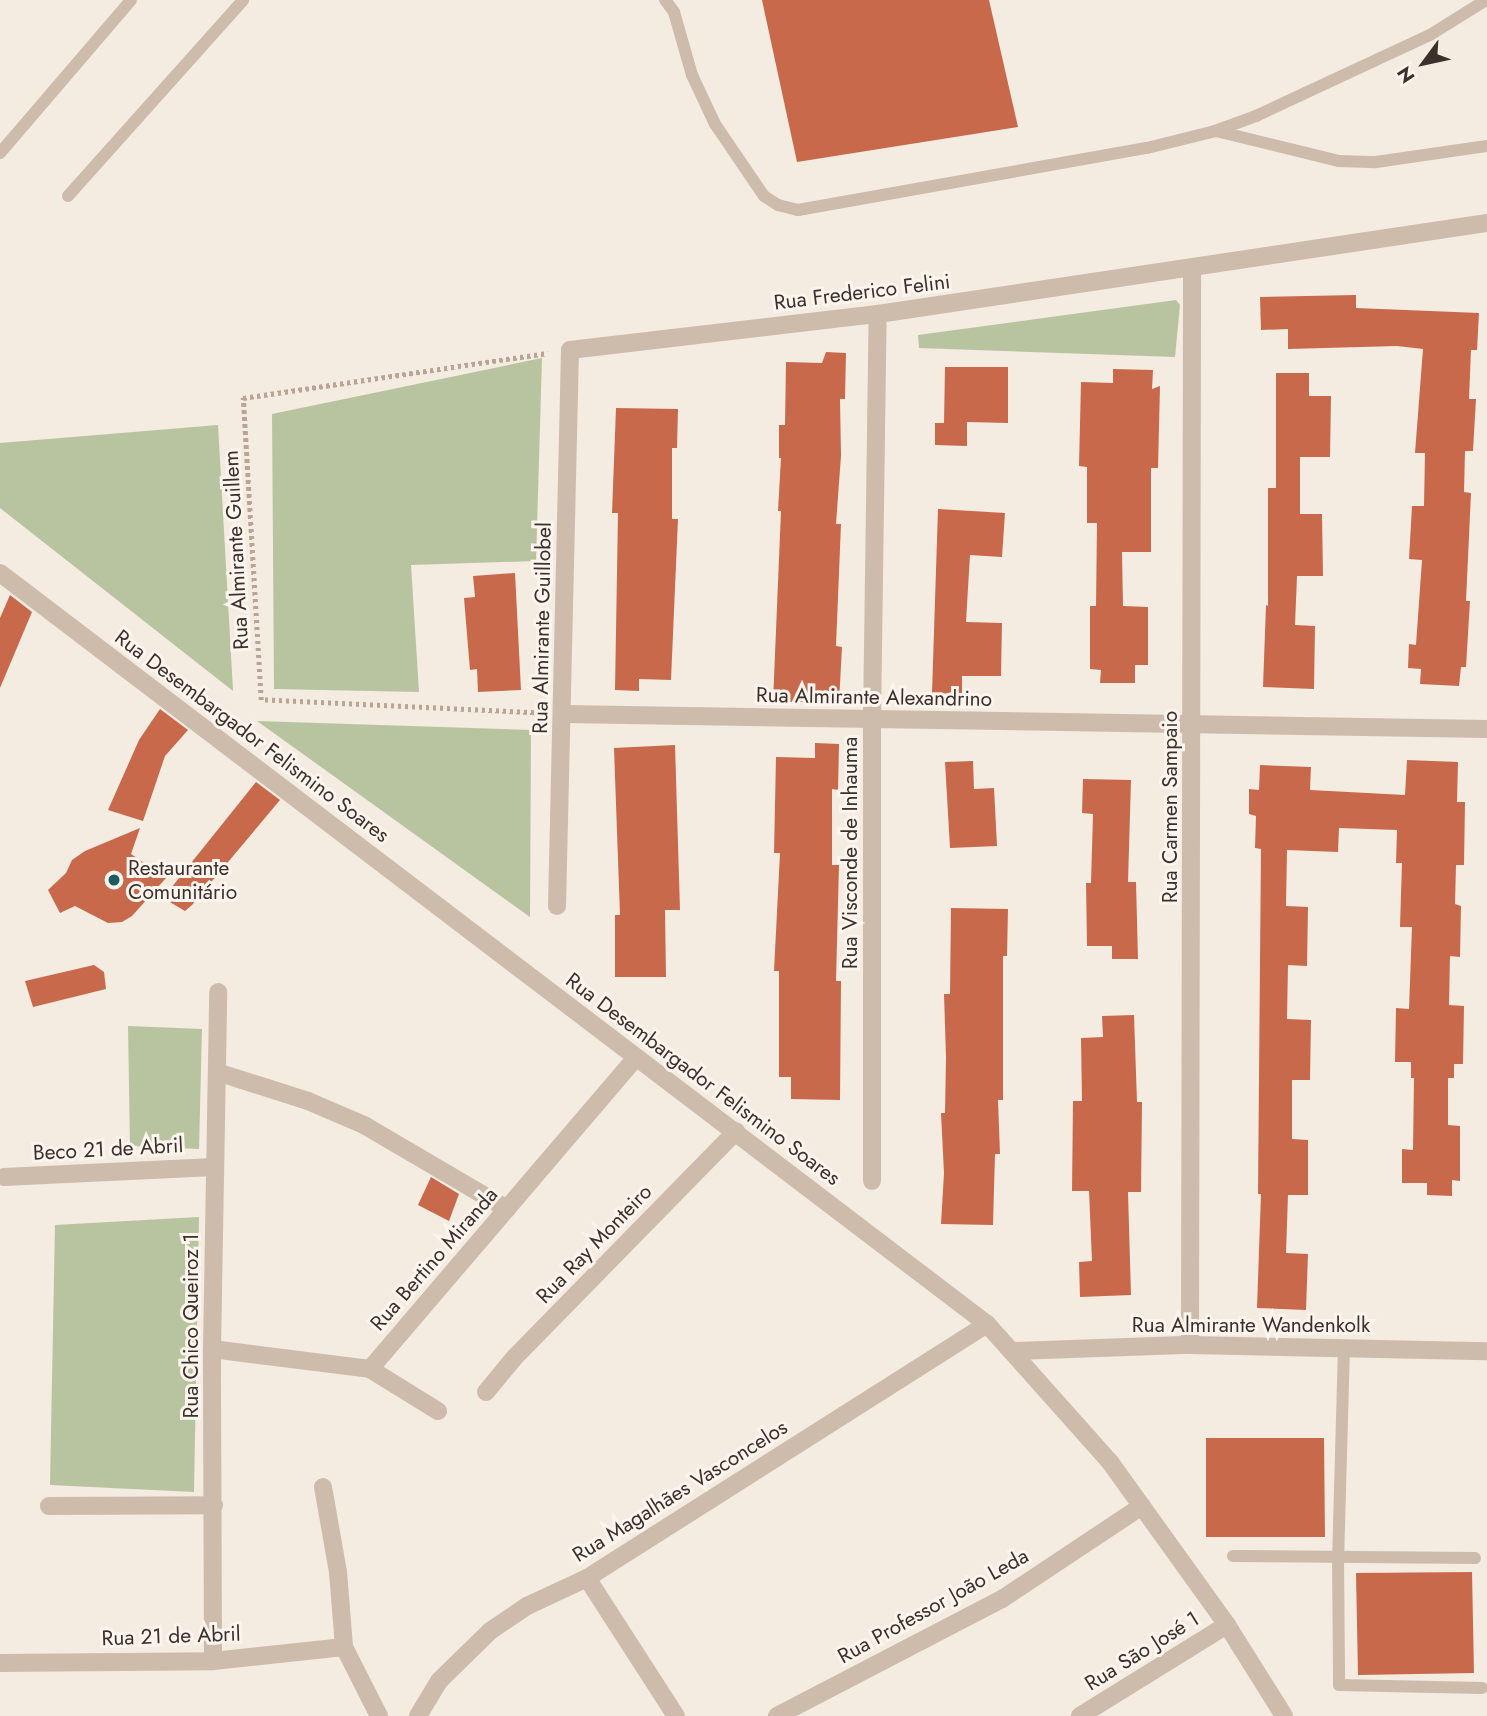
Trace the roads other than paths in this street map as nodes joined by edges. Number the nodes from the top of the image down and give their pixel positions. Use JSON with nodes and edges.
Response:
{"nodes":[{"id":1,"x":131,"y":0,"type":"edge"},
{"id":2,"x":243,"y":0,"type":"edge"},
{"id":3,"x":665,"y":0,"type":"edge"},
{"id":4,"x":1486,"y":0,"type":"edge"},
{"id":5,"x":1214,"y":131,"type":"junction"},
{"id":6,"x":1487,"y":146,"type":"edge"},
{"id":7,"x":0,"y":153,"type":"edge"},
{"id":8,"x":68,"y":196,"type":"dead end"},
{"id":9,"x":1487,"y":223,"type":"edge"},
{"id":10,"x":1192,"y":268,"type":"junction"},
{"id":11,"x":878,"y":314,"type":"junction"},
{"id":12,"x":570,"y":350,"type":"joint"},
{"id":13,"x":2,"y":580,"type":"edge"},
{"id":14,"x":564,"y":714,"type":"junction"},
{"id":15,"x":872,"y":720,"type":"junction"},
{"id":16,"x":1194,"y":724,"type":"junction"},
{"id":17,"x":1487,"y":729,"type":"edge"},
{"id":18,"x":557,"y":906,"type":"dead end"},
{"id":19,"x":218,"y":992,"type":"dead end"},
{"id":20,"x":635,"y":1059,"type":"junction"},
{"id":21,"x":216,"y":1072,"type":"junction"},
{"id":22,"x":736,"y":1131,"type":"junction"},
{"id":23,"x":214,"y":1167,"type":"junction"},
{"id":24,"x":4,"y":1177,"type":"dead end"},
{"id":25,"x":872,"y":1181,"type":"dead end"},
{"id":26,"x":507,"y":1209,"type":"junction"},
{"id":27,"x":987,"y":1324,"type":"junction"},
{"id":28,"x":1190,"y":1345,"type":"junction"},
{"id":29,"x":1344,"y":1348,"type":"junction"},
{"id":30,"x":212,"y":1349,"type":"junction"},
{"id":31,"x":1014,"y":1351,"type":"junction"},
{"id":32,"x":1487,"y":1351,"type":"edge"},
{"id":33,"x":370,"y":1369,"type":"junction"},
{"id":34,"x":486,"y":1392,"type":"dead end"},
{"id":35,"x":438,"y":1410,"type":"dead end"},
{"id":36,"x":323,"y":1487,"type":"dead end"},
{"id":37,"x":214,"y":1505,"type":"junction"},
{"id":38,"x":48,"y":1506,"type":"dead end"},
{"id":39,"x":1142,"y":1506,"type":"junction"},
{"id":40,"x":1233,"y":1556,"type":"dead end"},
{"id":41,"x":1338,"y":1558,"type":"junction"},
{"id":42,"x":1475,"y":1558,"type":"dead end"},
{"id":43,"x":587,"y":1578,"type":"junction"},
{"id":44,"x":1227,"y":1625,"type":"junction"},
{"id":45,"x":344,"y":1647,"type":"junction"},
{"id":46,"x":213,"y":1661,"type":"junction"},
{"id":47,"x":0,"y":1663,"type":"edge"},
{"id":48,"x":1482,"y":1688,"type":"dead end"},
{"id":49,"x":379,"y":1716,"type":"edge"},
{"id":50,"x":418,"y":1716,"type":"edge"},
{"id":51,"x":676,"y":1716,"type":"edge"},
{"id":52,"x":777,"y":1716,"type":"edge"},
{"id":53,"x":1080,"y":1716,"type":"edge"},
{"id":54,"x":1284,"y":1716,"type":"edge"}],
"edges":[{"from":1,"to":7,"type":"lane"},
{"from":2,"to":8,"type":"lane"},
{"from":3,"to":5,"type":"lane"},
{"from":4,"to":5,"type":"lane"},
{"from":5,"to":6,"type":"lane"},
{"from":9,"to":10,"type":"street","name":"Rua Frederico Felini"},
{"from":10,"to":11,"type":"street","name":"Rua Frederico Felini"},
{"from":10,"to":16,"type":"street","name":"Rua Carmen Sampaio"},
{"from":11,"to":12,"type":"street","name":"Rua Frederico Felini"},
{"from":11,"to":15,"type":"street","name":"Rua Visconde de Inhauma"},
{"from":12,"to":14,"type":"street","name":"Rua Almirante Guillobel"},
{"from":13,"to":20,"type":"street","name":"Rua Desembargador Felismino Soares"},
{"from":14,"to":15,"type":"street","name":"Rua Almirante Alexandrino"},
{"from":14,"to":18,"type":"street","name":"Rua Almirante Guillobel"},
{"from":15,"to":16,"type":"street","name":"Rua Almirante Alexandrino"},
{"from":15,"to":25,"type":"street","name":"Rua Visconde de Inhauma"},
{"from":16,"to":17,"type":"street","name":"Rua Almirante Alexandrino"},
{"from":16,"to":28,"type":"street","name":"Rua Carmen Sampaio"},
{"from":19,"to":21,"type":"street","name":"Rua Chico Queiroz 1"},
{"from":20,"to":22,"type":"street","name":"Rua Desembargador Felismino Soares"},
{"from":20,"to":26,"type":"street","name":"Rua Bertino Miranda"},
{"from":21,"to":23,"type":"street","name":"Rua Chico Queiroz 1"},
{"from":21,"to":26,"type":"street"},
{"from":22,"to":27,"type":"street","name":"Rua Desembargador Felismino Soares"},
{"from":22,"to":34,"type":"street","name":"Rua Ray Monteiro"},
{"from":23,"to":24,"type":"street","name":"Beco 21 de Abril"},
{"from":23,"to":30,"type":"street","name":"Rua Chico Queiroz 1"},
{"from":26,"to":33,"type":"street","name":"Rua Bertino Miranda"},
{"from":27,"to":31,"type":"street","name":"Rua Desembargador Felismino Soares"},
{"from":27,"to":43,"type":"street","name":"Rua Magalhães Vasconcelos"},
{"from":28,"to":29,"type":"street","name":"Rua Almirante Wandenkolk"},
{"from":28,"to":31,"type":"street","name":"Rua Almirante Wandenkolk"},
{"from":29,"to":32,"type":"street","name":"Rua Almirante Wandenkolk"},
{"from":29,"to":41,"type":"lane"},
{"from":30,"to":33,"type":"street"},
{"from":30,"to":37,"type":"street","name":"Rua Chico Queiroz 1"},
{"from":31,"to":39,"type":"street","name":"Rua Desembargador Felismino Soares"},
{"from":33,"to":35,"type":"street"},
{"from":36,"to":45,"type":"street"},
{"from":37,"to":38,"type":"street"},
{"from":37,"to":46,"type":"street","name":"Rua Chico Queiroz 1"},
{"from":39,"to":44,"type":"street","name":"Rua Desembargador Felismino Soares"},
{"from":39,"to":52,"type":"street","name":"Rua Professor João Leda"},
{"from":40,"to":41,"type":"lane"},
{"from":41,"to":42,"type":"lane"},
{"from":41,"to":48,"type":"lane"},
{"from":43,"to":50,"type":"street","name":"Rua Magalhães Vasconcelos"},
{"from":43,"to":51,"type":"street"},
{"from":44,"to":53,"type":"street","name":"Rua São José 1"},
{"from":44,"to":54,"type":"street","name":"Rua Desembargador Felismino Soares"},
{"from":45,"to":46,"type":"street","name":"Rua 21 de Abril"},
{"from":45,"to":49,"type":"street"},
{"from":46,"to":47,"type":"street","name":"Rua 21 de Abril"}]}
